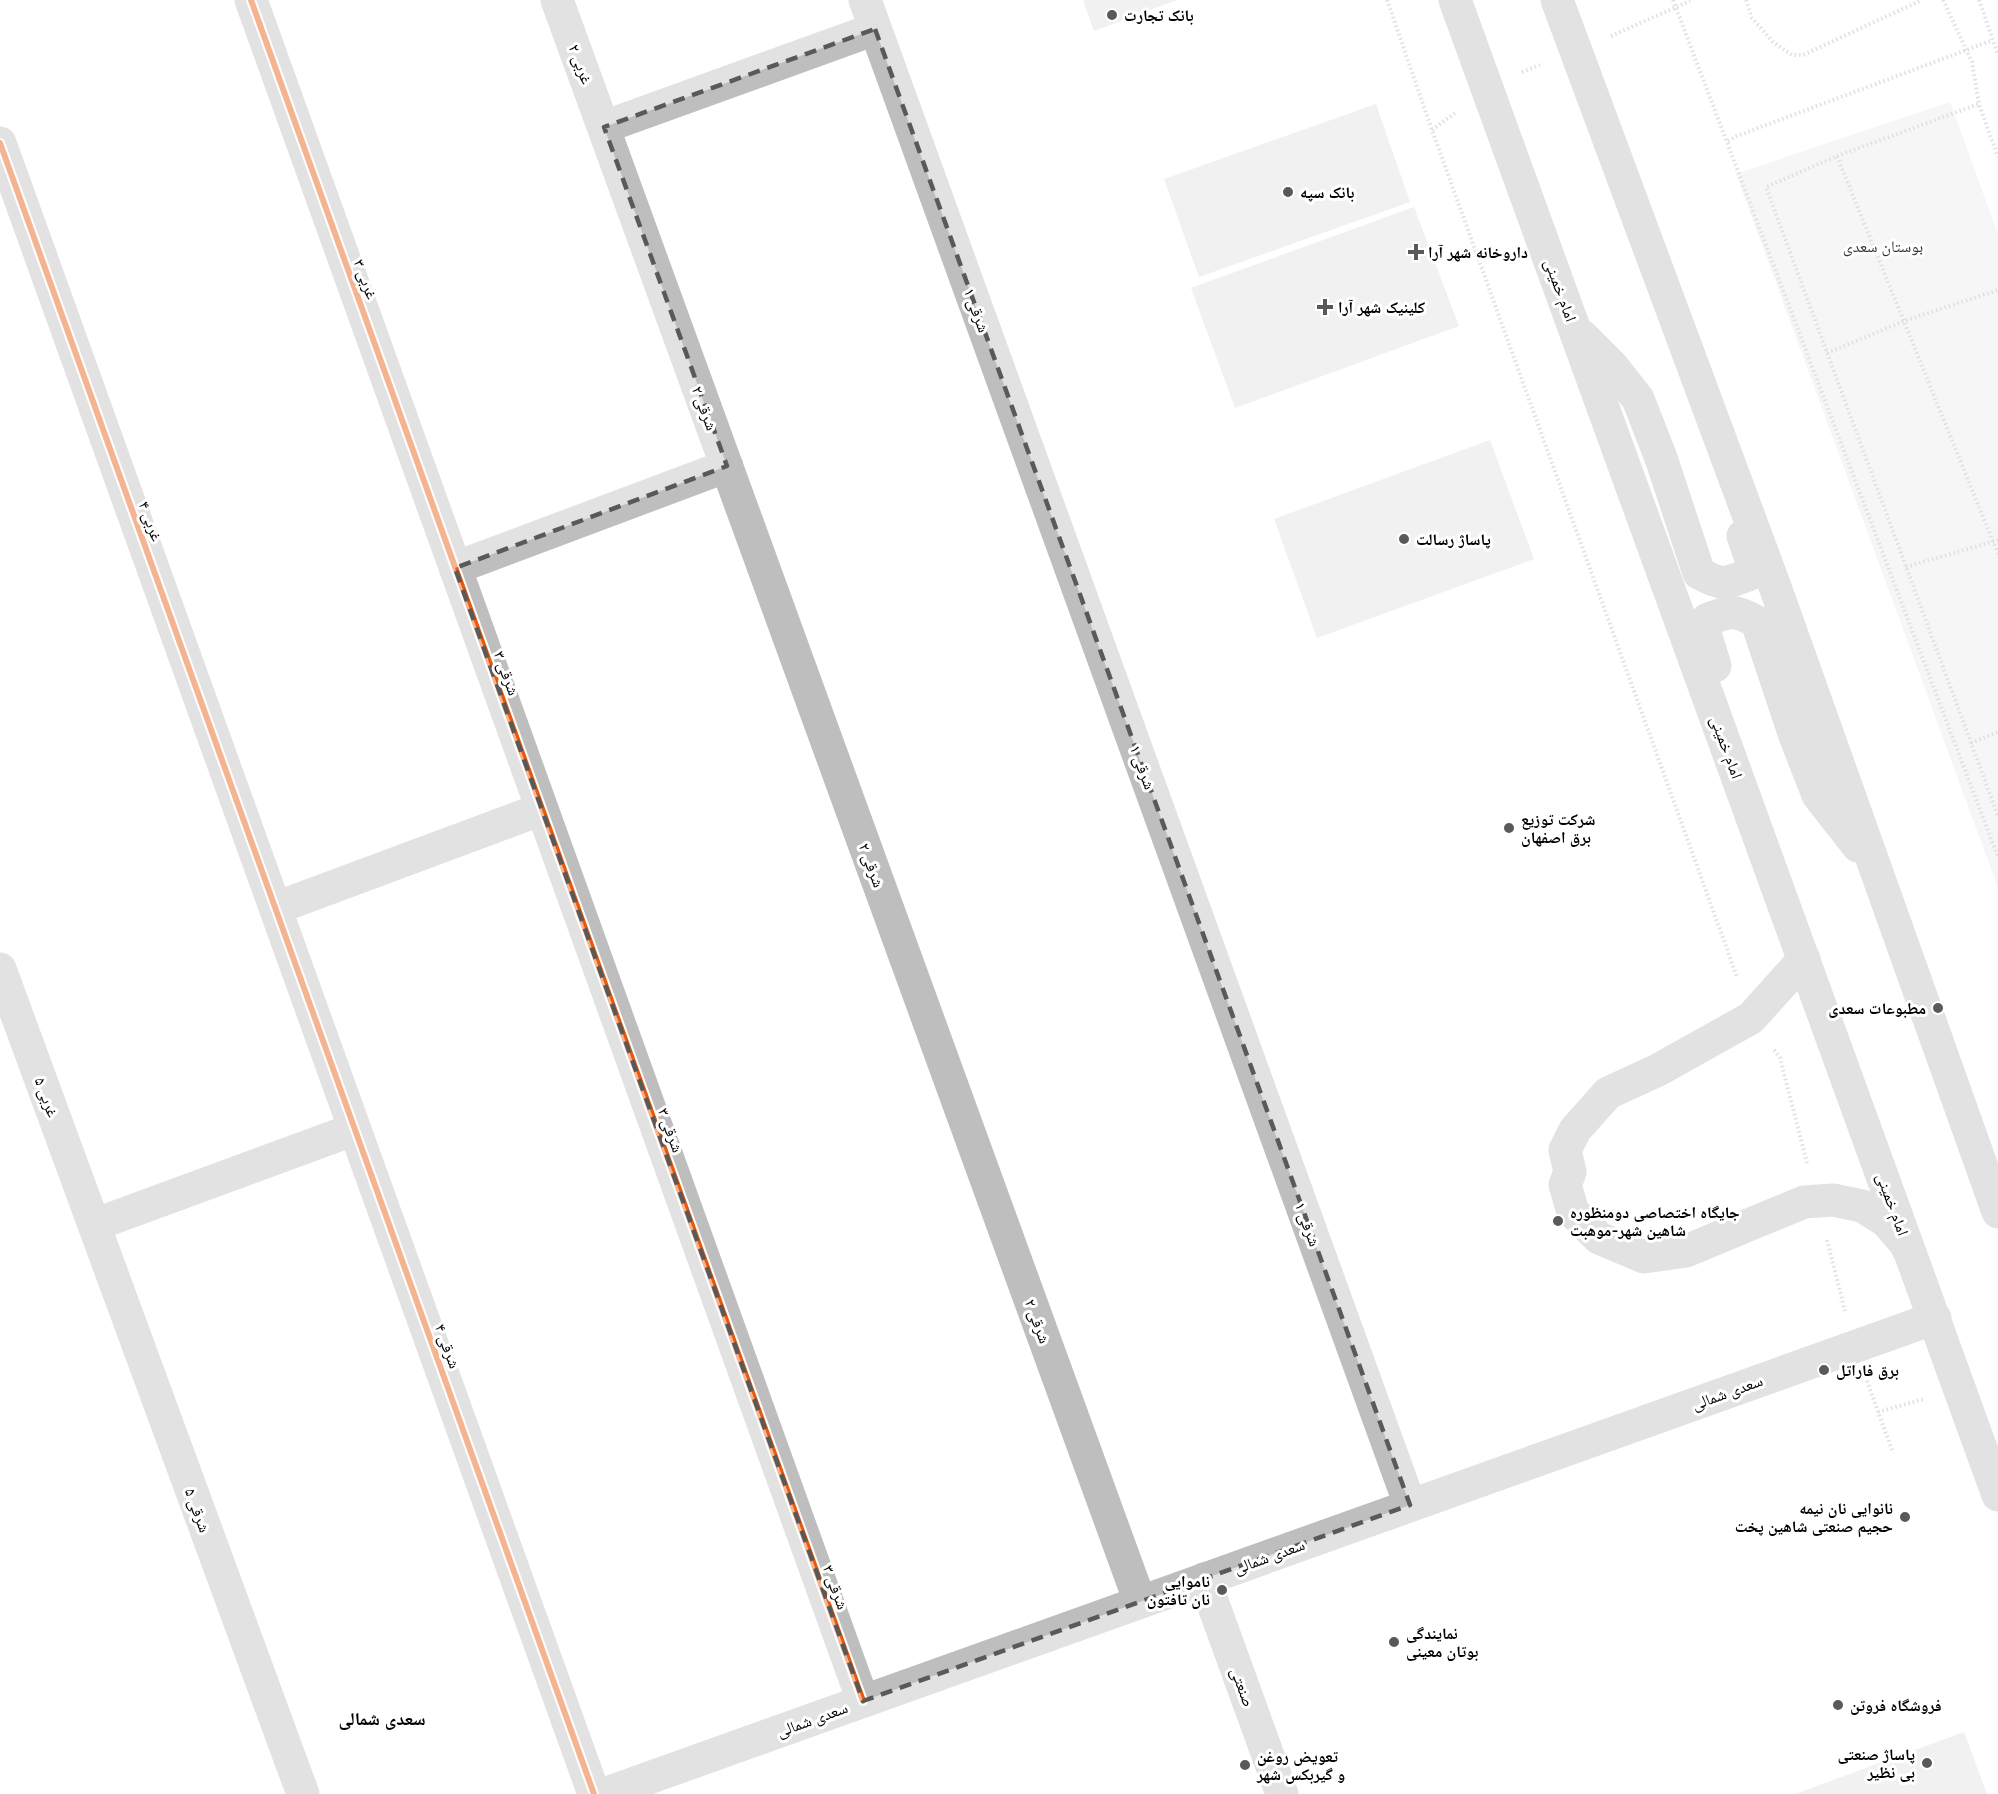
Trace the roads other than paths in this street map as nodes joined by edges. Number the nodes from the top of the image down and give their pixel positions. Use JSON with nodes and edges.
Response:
{"nodes":[{"id":1,"x":251,"y":0,"type":"edge"},
{"id":2,"x":557,"y":0,"type":"edge"},
{"id":3,"x":1455,"y":0,"type":"edge"},
{"id":4,"x":1557,"y":0,"type":"edge"},
{"id":5,"x":870,"y":15,"type":"edge"},
{"id":6,"x":604,"y":127,"type":"junction"},
{"id":7,"x":0,"y":143,"type":"edge"},
{"id":8,"x":1575,"y":328,"type":"junction"},
{"id":9,"x":727,"y":466,"type":"junction"},
{"id":10,"x":1734,"y":478,"type":"junction"},
{"id":11,"x":455,"y":568,"type":"junction"},
{"id":12,"x":1720,"y":726,"type":"junction"},
{"id":13,"x":542,"y":809,"type":"junction"},
{"id":14,"x":1874,"y":866,"type":"junction"},
{"id":15,"x":276,"y":908,"type":"junction"},
{"id":16,"x":1804,"y":959,"type":"junction"},
{"id":17,"x":0,"y":969,"type":"edge"},
{"id":18,"x":355,"y":1129,"type":"junction"},
{"id":19,"x":1998,"y":1212,"type":"edge"},
{"id":20,"x":94,"y":1226,"type":"junction"},
{"id":21,"x":1917,"y":1270,"type":"junction"},
{"id":22,"x":1935,"y":1318,"type":"junction"},
{"id":23,"x":1998,"y":1495,"type":"edge"},
{"id":24,"x":1410,"y":1505,"type":"junction"},
{"id":25,"x":1204,"y":1579,"type":"junction"},
{"id":26,"x":1140,"y":1602,"type":"junction"},
{"id":27,"x":863,"y":1701,"type":"junction"},
{"id":28,"x":659,"y":1785,"type":"edge"},
{"id":29,"x":303,"y":1794,"type":"edge"},
{"id":30,"x":594,"y":1794,"type":"edge"},
{"id":31,"x":604,"y":1794,"type":"edge"},
{"id":32,"x":1282,"y":1794,"type":"edge"}],
"edges":[{"from":1,"to":11,"type":"street","name":"۳ غربی"},
{"from":2,"to":6,"type":"street","name":"۲ غربی"},
{"from":3,"to":8,"type":"street","name":"امام خمینی"},
{"from":4,"to":10,"type":"street"},
{"from":5,"to":6,"type":"street"},
{"from":5,"to":24,"type":"street","name":"۱ شرقی"},
{"from":6,"to":9,"type":"street","name":"۲ شرقی"},
{"from":7,"to":15,"type":"street","name":"۴ غربی"},
{"from":8,"to":10,"type":"street"},
{"from":8,"to":12,"type":"street","name":"امام خمینی"},
{"from":9,"to":11,"type":"street"},
{"from":9,"to":26,"type":"street","name":"۲ شرقی"},
{"from":10,"to":14,"type":"street"},
{"from":11,"to":13,"type":"street","name":"۳ شرقی"},
{"from":12,"to":14,"type":"street"},
{"from":12,"to":16,"type":"street","name":"امام خمینی"},
{"from":13,"to":15,"type":"street"},
{"from":13,"to":27,"type":"street","name":"۳ شرقی"},
{"from":14,"to":19,"type":"street"},
{"from":15,"to":18,"type":"street","name":"۴ شرقی"},
{"from":16,"to":21,"type":"street","name":"امام خمینی"},
{"from":16,"to":21,"type":"street"},
{"from":17,"to":20,"type":"street","name":"۵ غربی"},
{"from":18,"to":20,"type":"street"},
{"from":18,"to":30,"type":"street","name":"۴ شرقی"},
{"from":20,"to":29,"type":"street","name":"۵ شرقی"},
{"from":21,"to":22,"type":"street","name":"امام خمینی"},
{"from":22,"to":23,"type":"street","name":"امام خمینی"},
{"from":22,"to":24,"type":"street","name":"سعدی شمالی"},
{"from":24,"to":25,"type":"street","name":"سعدی شمالی"},
{"from":25,"to":26,"type":"street","name":"سعدی شمالی"},
{"from":25,"to":32,"type":"street","name":"صنعتی"},
{"from":26,"to":27,"type":"street","name":"سعدی شمالی"},
{"from":27,"to":28,"type":"street","name":"سعدی شمالی"},
{"from":28,"to":31,"type":"street","name":"سعدی شمالی"}]}
